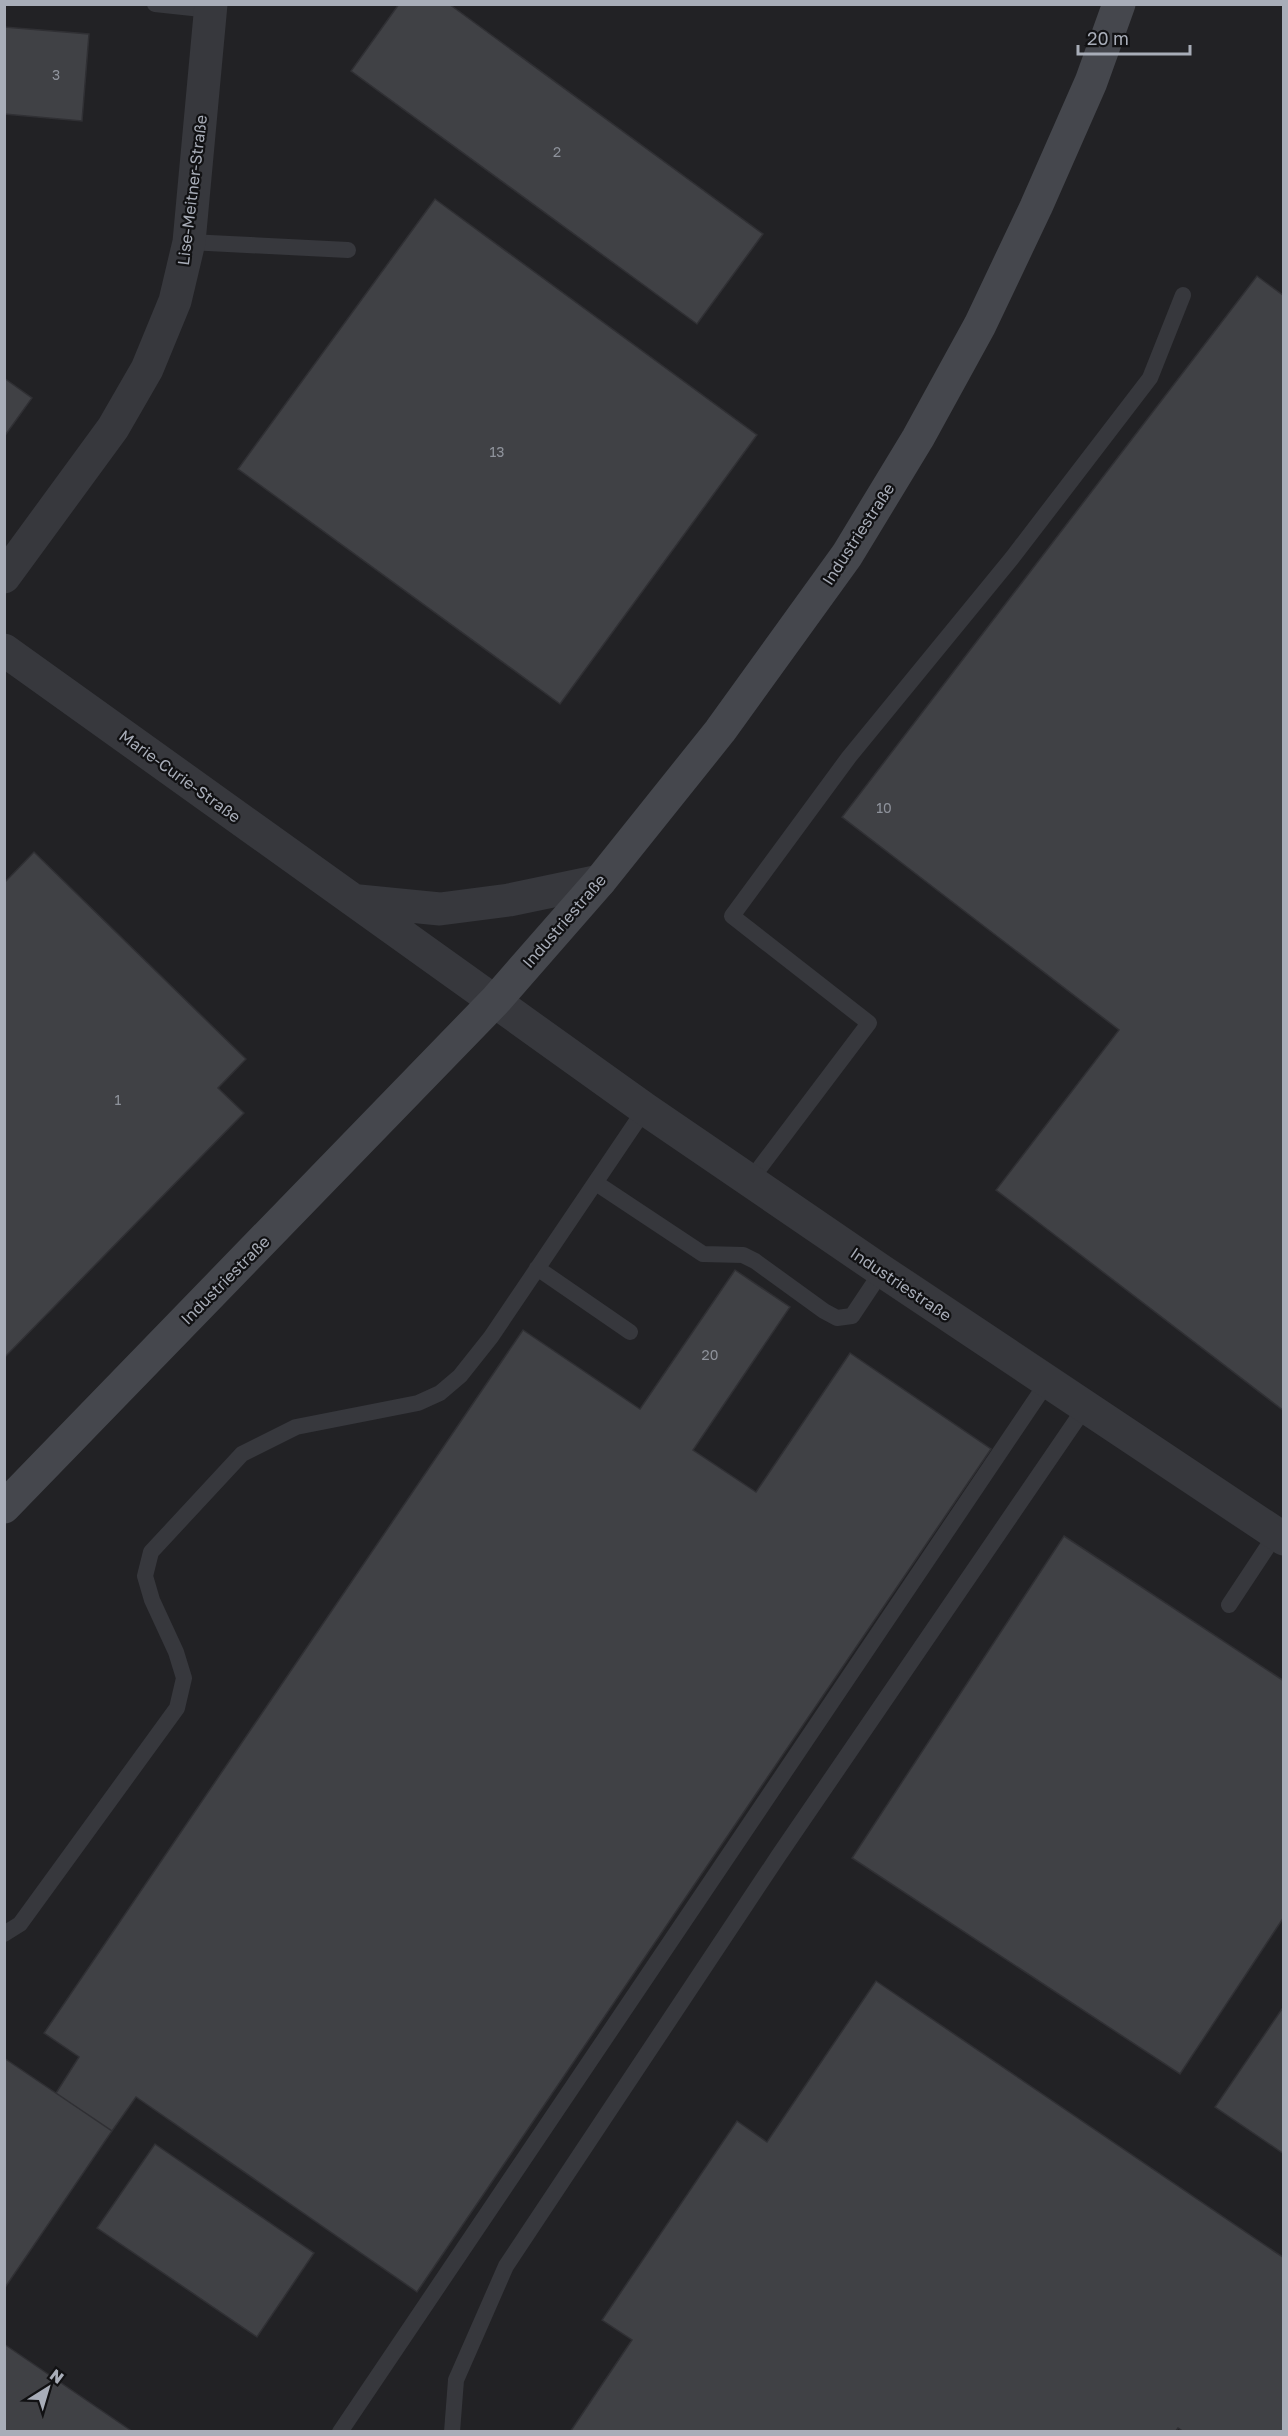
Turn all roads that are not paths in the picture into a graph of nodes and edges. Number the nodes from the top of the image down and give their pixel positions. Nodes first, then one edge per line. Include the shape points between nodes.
1 (154, 4) edge
2 (1119, 4) edge
3 (211, 7) edge
4 (189, 242) junction
5 (348, 250) dead end
6 (1183, 295) dead end
7 (4, 577) edge
8 (4, 650) edge
9 (600, 881) junction
10 (357, 901) junction
11 (495, 1001) junction
12 (645, 1109) junction
13 (749, 1182) junction
14 (596, 1183) junction
15 (537, 1268) junction
16 (882, 1271) junction
17 (630, 1332) dead end
18 (1048, 1381) junction
19 (1086, 1407) junction
20 (4, 1507) edge
21 (1280, 1536) edge
22 (1229, 1605) dead end
23 (4, 1934) edge
24 (340, 2432) edge
25 (452, 2432) edge

1 - 3 lane
2 - 9 street, Industriestraße via 1091,82 1031,217 980,325 918,438 847,555 785,643
3 - 4 street, Lise-Meitner-Straße
4 - 5 lane
4 - 7 street, Lise-Meitner-Straße via 175,302 147,369 113,428
6 - 13 lane via 1150,378 1012,558 849,757 732,916 869,1023
8 - 10 street, Marie-Curie-Straße
9 - 10 street, Marie-Curie-Straße via 509,900 440,909
9 - 11 street, Industriestraße
10 - 11 street, Marie-Curie-Straße
11 - 12 street, Industriestraße
11 - 20 street, Industriestraße
12 - 13 street, Industriestraße
12 - 14 lane
13 - 16 street, Industriestraße
14 - 15 lane
14 - 16 lane via 703,1254 734,1254 755,1261 837,1318 852,1316
15 - 17 lane
15 - 23 lane via 485,1345 440,1393 418,1403 296,1427 242,1454 151,1552 145,1576 184,1678 177,1708 20,1924
16 - 18 street, Industriestraße
18 - 19 street, Industriestraße
18 - 24 lane
19 - 21 street, Industriestraße
19 - 25 lane via 779,1855 506,2266 456,2380
21 - 22 lane

